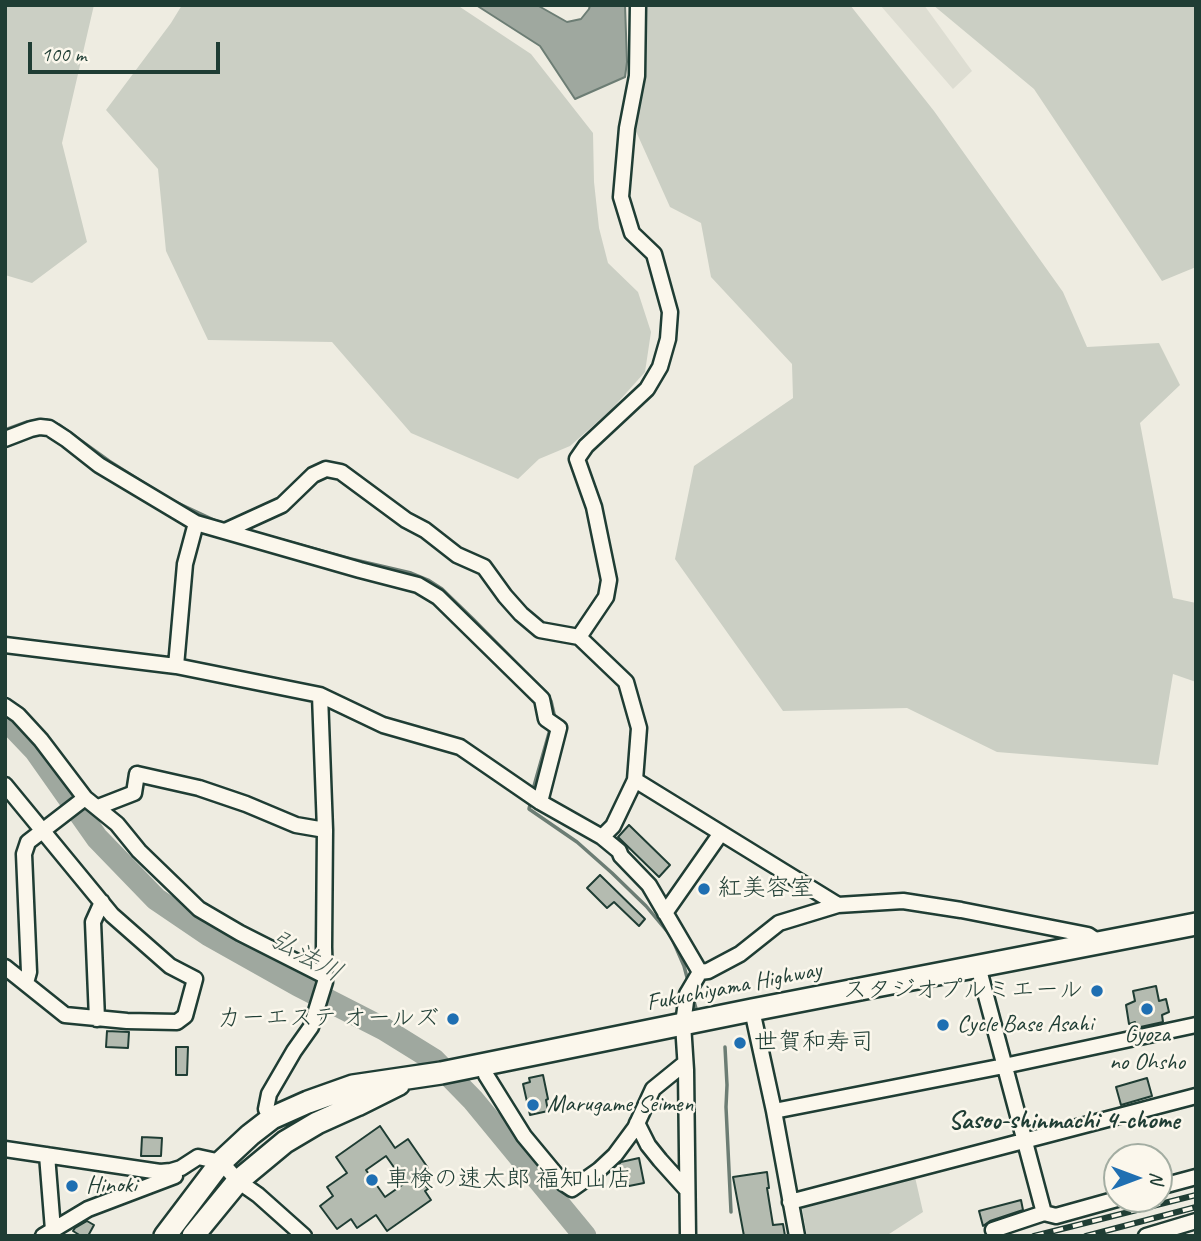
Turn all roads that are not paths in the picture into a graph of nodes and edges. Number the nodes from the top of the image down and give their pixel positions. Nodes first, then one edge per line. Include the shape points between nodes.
1 (638, 5) edge
2 (5, 439) edge
3 (196, 523) junction
4 (225, 531) junction
5 (579, 637) junction
6 (5, 645) edge
7 (176, 666) junction
8 (320, 695) junction
9 (5, 706) edge
10 (635, 780) junction
11 (5, 785) edge
12 (85, 798) junction
13 (540, 802) junction
14 (99, 807) junction
15 (325, 830) junction
16 (44, 831) junction
17 (721, 833) junction
18 (602, 836) junction
19 (102, 902) junction
20 (838, 905) junction
21 (665, 913) junction
22 (1196, 923) edge
23 (1100, 943) junction
24 (978, 966) junction
25 (5, 967) edge
26 (700, 972) junction
27 (325, 976) junction
28 (26, 983) junction
29 (752, 1010) junction
30 (97, 1019) junction
31 (683, 1024) junction
32 (1196, 1025) edge
33 (685, 1063) junction
34 (474, 1065) junction
35 (1004, 1066) junction
36 (407, 1079) junction
37 (1196, 1096) edge
38 (774, 1111) junction
39 (272, 1118) junction
40 (637, 1123) junction
41 (1025, 1142) junction
42 (5, 1149) edge
43 (47, 1155) junction
44 (221, 1162) junction
45 (1196, 1177) edge
46 (238, 1181) junction
47 (1173, 1183) edge
48 (687, 1190) junction
49 (790, 1202) junction
50 (1103, 1203) edge
51 (1044, 1213) junction
52 (1196, 1222) edge
53 (993, 1230) dead end
54 (48, 1233) edge
55 (165, 1236) edge
56 (193, 1236) edge
57 (304, 1236) edge
58 (688, 1236) edge
59 (797, 1236) edge
60 (1146, 1236) edge

1 - 5 street via 637,75 621,197 632,233 654,254 670,312 668,339 647,389 577,459 594,507 609,580 606,597
2 - 3 street via 49,428 99,465
3 - 4 street
3 - 7 street via 185,564
4 - 5 street via 282,505 313,475 326,469 341,472 457,555 484,567 521,614 540,630
4 - 13 street via 418,585 438,597 542,699 547,719 559,728
5 - 10 street via 626,682 639,728
6 - 7 street
7 - 8 street
8 - 13 street via 383,724 460,747
8 - 15 street
9 - 12 street via 41,740
10 - 17 street
10 - 18 street via 613,826
11 - 16 street
12 - 14 street
12 - 16 street
13 - 18 street
14 - 15 street via 134,793 137,775 198,788 296,825
14 - 27 street via 199,909
15 - 27 street
16 - 19 street
16 - 28 street via 28,842 24,854
17 - 20 street
17 - 21 street
18 - 21 street via 649,884
19 - 30 street via 93,922
19 - 30 street via 170,966 195,979 185,1016 177,1022
20 - 23 street via 903,901 1088,935
20 - 26 street via 779,923 740,954
21 - 26 street
22 - 23 highway, Fukuchiyama Highway
23 - 24 highway, Fukuchiyama Highway
24 - 29 highway, Fukuchiyama Highway
24 - 35 street
25 - 28 street
26 - 31 street via 687,993
27 - 39 street via 311,1027 270,1094 267,1109
28 - 30 street via 65,1015
29 - 31 highway, Fukuchiyama Highway
29 - 38 street
31 - 33 street
31 - 34 highway, Fukuchiyama Highway
32 - 35 street
33 - 40 street via 653,1089
33 - 48 street
34 - 36 highway, Fukuchiyama Highway
34 - 40 street via 486,1075 524,1136 572,1189 615,1155
35 - 38 street
35 - 41 street
36 - 39 highway, Fukuchiyama Highway via 353,1086
36 - 46 highway, Fukuchiyama Highway via 285,1142
37 - 41 street
38 - 49 street
39 - 44 highway, Fukuchiyama Highway
40 - 48 street via 648,1145
41 - 49 street
41 - 51 street
42 - 43 street
43 - 44 street via 160,1172 181,1168 198,1157
43 - 54 street
44 - 46 street
44 - 54 street via 198,1162 186,1172 88,1209
44 - 55 highway, Fukuchiyama Highway
45 - 47 street
46 - 56 highway, Fukuchiyama Highway
46 - 57 street
48 - 58 street
49 - 59 street
50 - 51 street via 1056,1216
51 - 53 street
52 - 60 street

